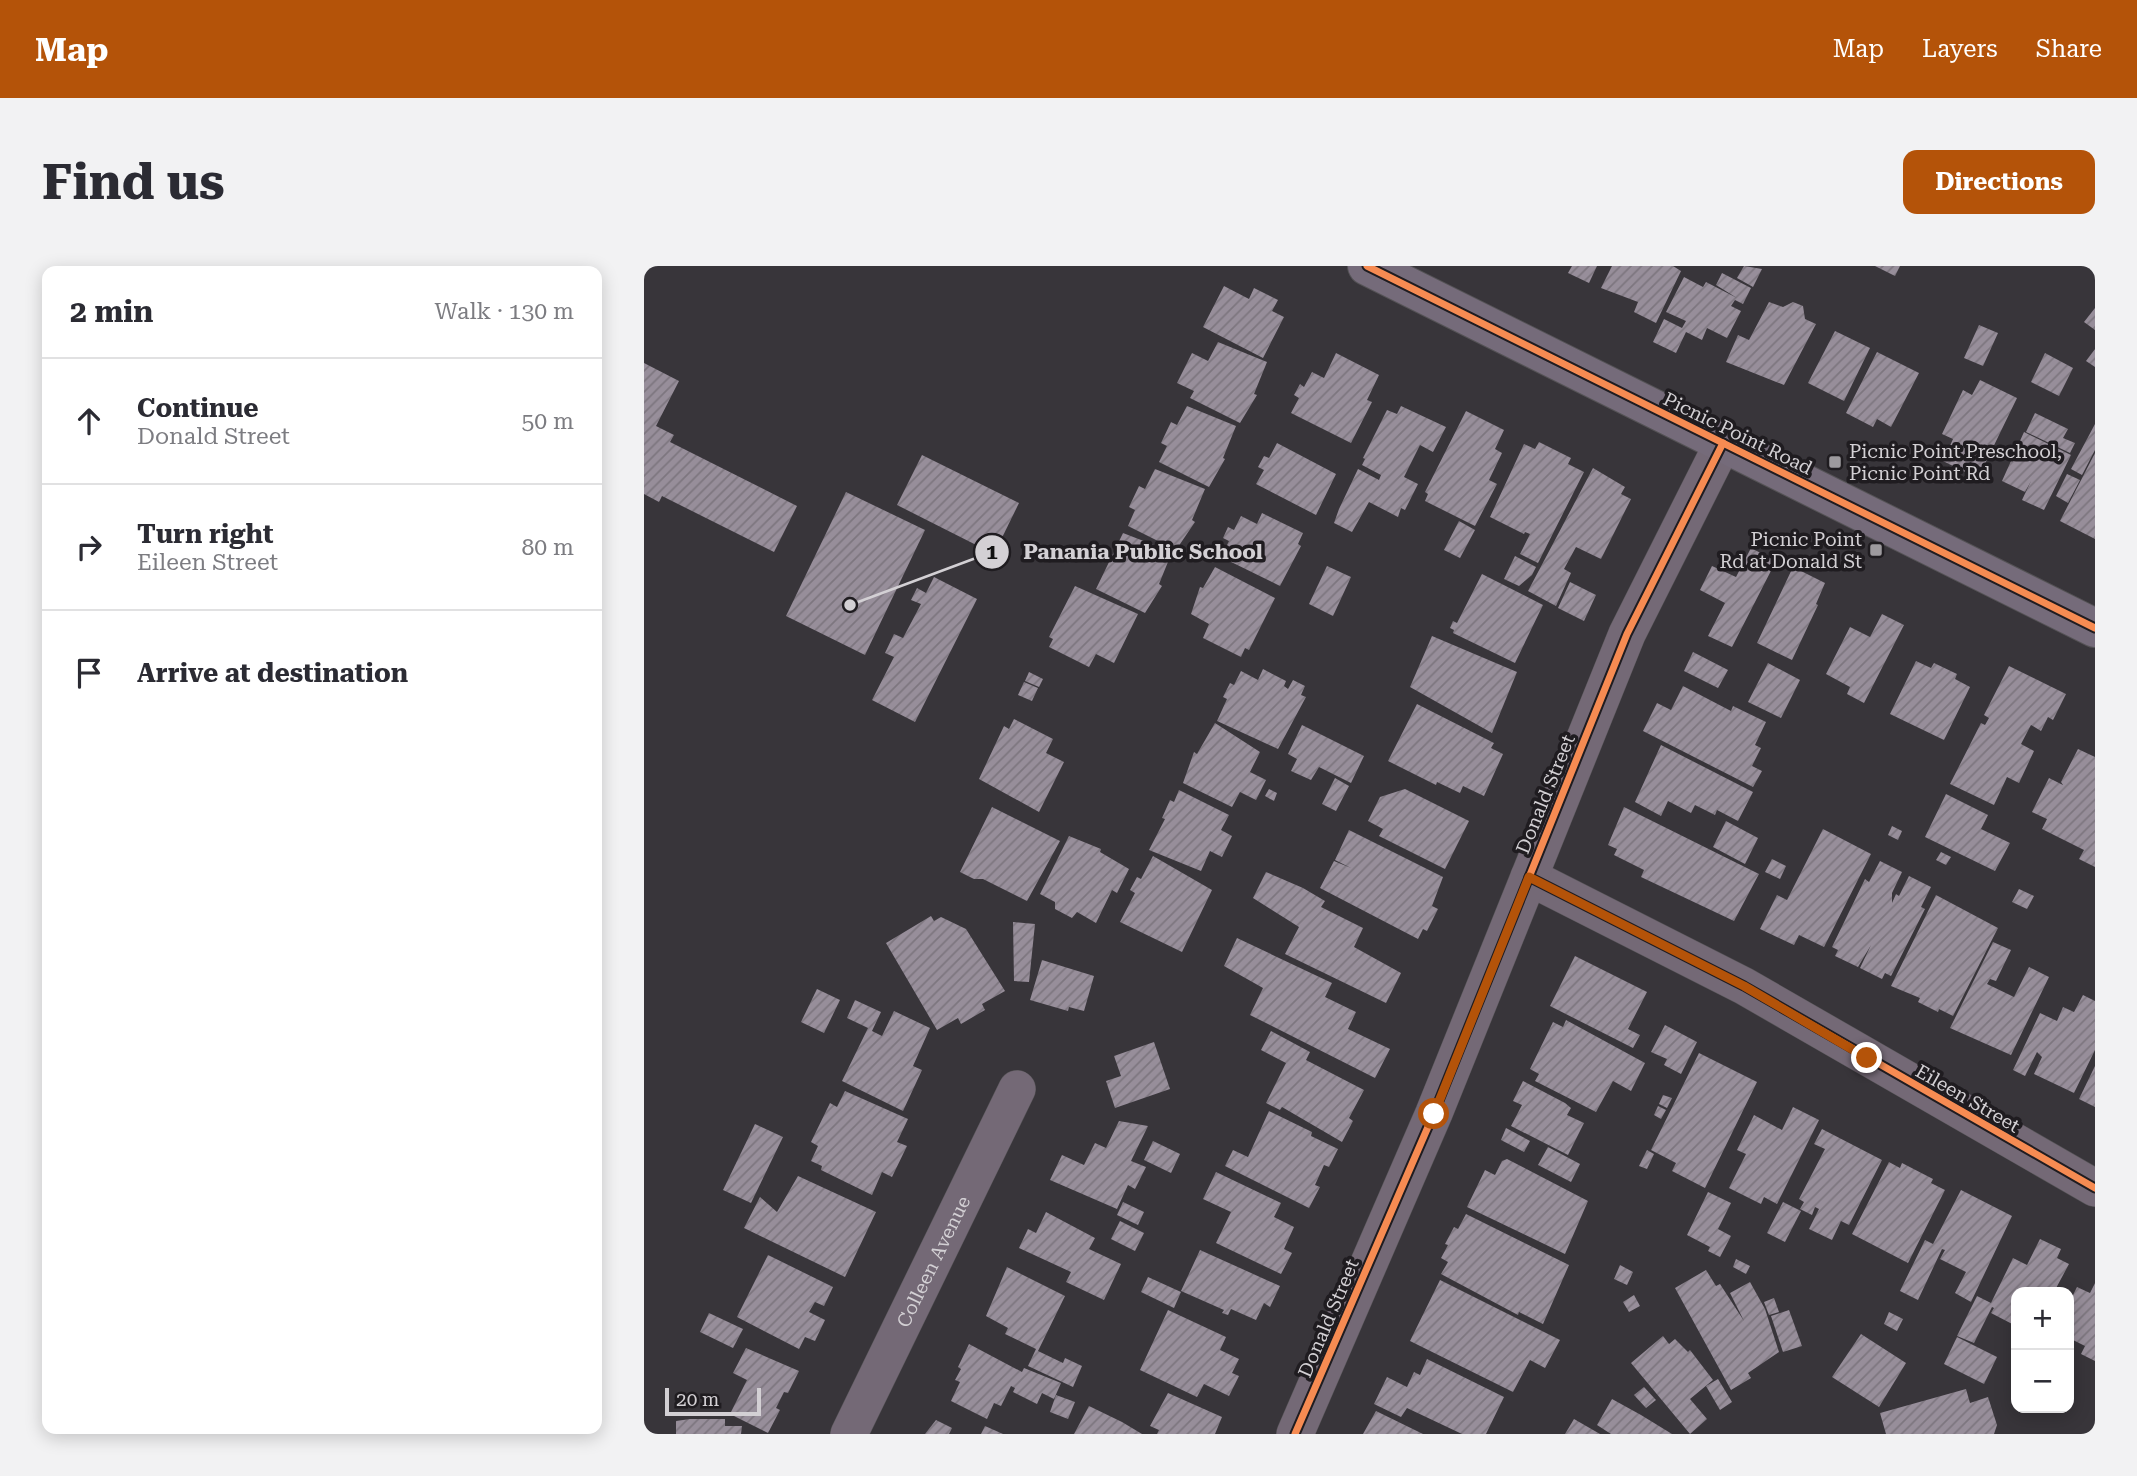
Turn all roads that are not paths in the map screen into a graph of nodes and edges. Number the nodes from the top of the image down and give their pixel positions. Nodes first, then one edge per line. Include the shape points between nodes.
1 (1367, 266) edge
2 (1723, 443) junction
3 (2095, 628) edge
4 (1529, 877) junction
5 (1017, 1089) dead end
6 (2095, 1188) edge
7 (849, 1434) edge
8 (1295, 1434) edge

1 - 2 street, Picnic Point Road
2 - 3 street, Picnic Point Road
2 - 4 street, Donald Street via 1627,634
4 - 6 street, Eileen Street via 1744,986
4 - 8 street, Donald Street via 1434,1114
5 - 7 street, Colleen Avenue

